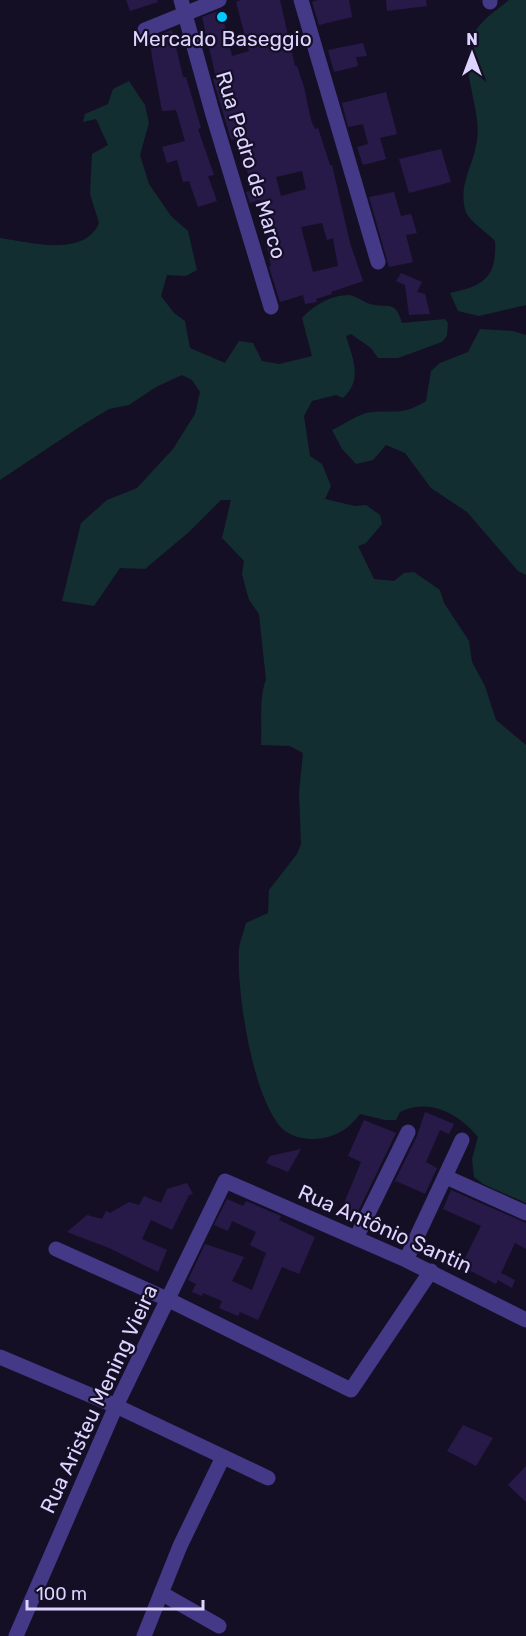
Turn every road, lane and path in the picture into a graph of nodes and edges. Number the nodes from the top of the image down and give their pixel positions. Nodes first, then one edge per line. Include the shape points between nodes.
1 (219, 0) edge
2 (301, 0) edge
3 (183, 6) edge
4 (145, 30) dead end
5 (378, 262) dead end
6 (271, 307) dead end
7 (408, 1132) dead end
8 (462, 1140) dead end
9 (446, 1177) junction
10 (225, 1181) joint
11 (526, 1214) edge
12 (356, 1238) junction
13 (56, 1249) dead end
14 (406, 1260) junction
15 (431, 1272) junction
16 (167, 1299) junction
17 (526, 1320) edge
18 (0, 1357) edge
19 (116, 1406) junction
20 (223, 1457) junction
21 (268, 1478) dead end
22 (161, 1593) junction
23 (219, 1626) dead end
24 (16, 1636) edge
25 (144, 1636) edge

1 - 3 street
2 - 5 street
3 - 4 street
3 - 6 street, Rua Pedro de Marco
7 - 12 street
8 - 9 street
9 - 11 street
9 - 14 street
10 - 12 street, Rua Antônio Santin
10 - 16 street, Rua Aristeu Mening Vieira
12 - 14 street, Rua Antônio Santin
13 - 16 street
14 - 15 street, Rua Antônio Santin
15 - 16 street via 351,1390
15 - 17 street, Rua Antônio Santin
16 - 19 street, Rua Aristeu Mening Vieira
18 - 19 street
19 - 20 street
19 - 24 street, Rua Aristeu Mening Vieira
20 - 21 street
20 - 22 street
22 - 23 street
22 - 25 street

